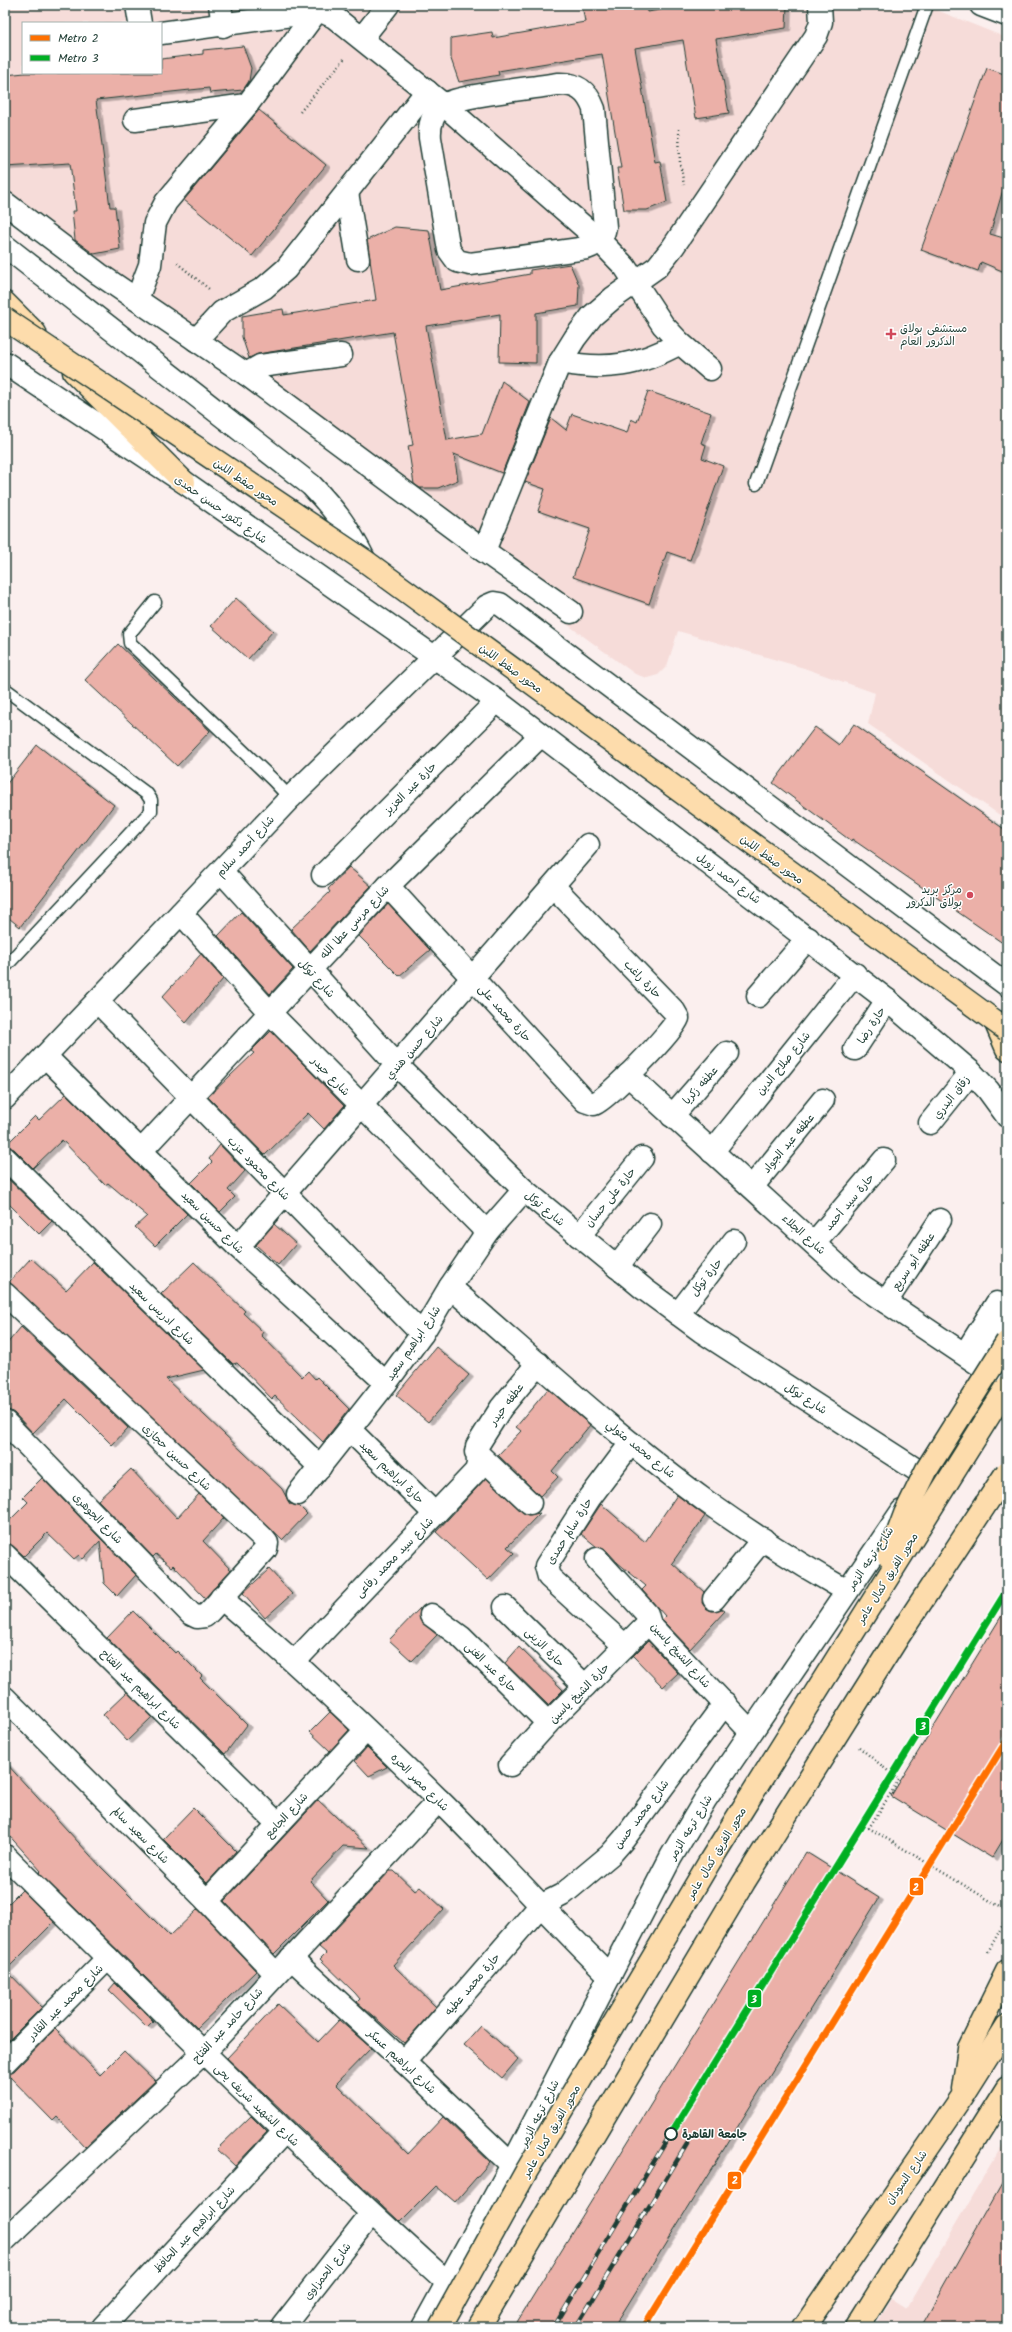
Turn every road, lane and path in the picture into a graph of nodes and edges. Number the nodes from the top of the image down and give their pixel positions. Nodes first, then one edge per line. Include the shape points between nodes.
1 (137, 5) edge
2 (388, 5) edge
3 (466, 5) edge
4 (494, 5) edge
5 (820, 5) edge
6 (927, 5) edge
7 (981, 5) edge
8 (331, 11) edge
9 (1007, 15) edge
10 (221, 16) edge
11 (140, 22) edge
12 (162, 33) edge
13 (362, 38) junction
14 (427, 91) junction
15 (247, 105) junction
16 (444, 105) junction
17 (300, 112) dead end
18 (135, 120) dead end
19 (679, 129) dead end
20 (347, 192) junction
21 (5, 203) edge
22 (700, 208) junction
23 (600, 241) junction
24 (153, 244) junction
25 (5, 246) edge
26 (358, 259) dead end
27 (637, 283) junction
28 (138, 299) junction
29 (5, 303) edge
30 (231, 306) junction
31 (5, 319) edge
32 (196, 340) junction
33 (680, 343) junction
34 (341, 355) dead end
35 (560, 362) junction
36 (5, 364) edge
37 (710, 369) dead end
38 (246, 374) junction
39 (184, 482) junction
40 (756, 484) dead end
41 (484, 551) junction
42 (365, 561) junction
43 (155, 602) dead end
44 (571, 612) dead end
45 (435, 656) junction
46 (5, 688) edge
47 (497, 701) junction
48 (541, 735) junction
49 (290, 798) junction
50 (588, 844) dead end
51 (222, 872) junction
52 (323, 875) dead end
53 (388, 886) junction
54 (553, 886) junction
55 (181, 913) junction
56 (808, 938) junction
57 (5, 967) edge
58 (309, 969) junction
59 (854, 974) junction
60 (473, 978) junction
61 (1007, 984) edge
62 (758, 996) dead end
63 (97, 1000) junction
64 (887, 1000) junction
65 (269, 1012) junction
66 (1001, 1026) edge
67 (855, 1049) dead end
68 (1007, 1049) edge
69 (727, 1054) dead end
70 (45, 1056) junction
71 (397, 1066) junction
72 (971, 1072) junction
73 (628, 1075) junction
74 (191, 1097) junction
75 (5, 1098) edge
76 (823, 1100) dead end
77 (361, 1107) junction
78 (672, 1116) junction
79 (1007, 1116) edge
80 (930, 1123) dead end
81 (141, 1151) junction
82 (712, 1152) junction
83 (5, 1158) edge
84 (642, 1158) dead end
85 (884, 1160) dead end
86 (752, 1187) junction
87 (524, 1190) junction
88 (285, 1194) junction
89 (940, 1220) dead end
90 (650, 1224) dead end
91 (487, 1232) junction
92 (579, 1236) junction
93 (734, 1241) dead end
94 (814, 1244) junction
95 (238, 1247) junction
96 (617, 1267) junction
97 (450, 1287) junction
98 (5, 1294) edge
99 (886, 1302) junction
100 (1002, 1309) edge
101 (678, 1314) junction
102 (422, 1334) junction
103 (1007, 1342) edge
104 (965, 1354) junction
105 (1007, 1356) edge
106 (538, 1363) junction
107 (995, 1376) edge
108 (386, 1384) junction
109 (5, 1422) edge
110 (350, 1430) junction
111 (631, 1443) junction
112 (476, 1449) junction
113 (320, 1467) junction
114 (1007, 1472) edge
115 (926, 1476) junction
116 (298, 1494) dead end
117 (530, 1503) dead end
118 (435, 1514) junction
119 (763, 1539) junction
120 (5, 1554) edge
121 (597, 1559) dead end
122 (847, 1591) junction
123 (875, 1597) junction
124 (221, 1598) junction
125 (714, 1600) dead end
126 (505, 1607) dead end
127 (191, 1614) joint
128 (431, 1615) dead end
129 (650, 1622) junction
130 (625, 1646) junction
131 (295, 1661) junction
132 (585, 1686) junction
133 (5, 1698) edge
134 (724, 1703) junction
135 (548, 1723) junction
136 (366, 1730) junction
137 (751, 1732) junction
138 (510, 1764) dead end
139 (899, 1780) dead end
140 (440, 1800) junction
141 (278, 1824) junction
142 (8, 1864) edge
143 (207, 1900) junction
144 (540, 1906) junction
145 (1007, 1911) edge
146 (1007, 1917) edge
147 (992, 1944) dead end
148 (108, 1958) junction
149 (291, 1958) junction
150 (1007, 1971) edge
151 (276, 1974) junction
152 (610, 1976) junction
153 (1007, 2026) edge
154 (203, 2053) junction
155 (5, 2062) edge
156 (404, 2062) junction
157 (1007, 2088) edge
158 (962, 2097) junction
159 (285, 2131) junction
160 (512, 2165) junction
161 (372, 2214) junction
162 (5, 2240) edge
163 (447, 2282) junction
164 (103, 2327) edge
165 (282, 2327) edge
166 (423, 2327) edge
167 (440, 2327) edge
168 (479, 2327) edge
169 (804, 2327) edge
170 (857, 2327) edge

1 - 11 street
2 - 13 street
3 - 4 path via 469,8
5 - 22 street via 821,22 816,36
6 - 40 lane
7 - 9 street
8 - 10 street
8 - 13 street
8 - 15 street
10 - 12 street
13 - 14 street
13 - 17 path
14 - 16 street
14 - 20 street
15 - 18 street
15 - 24 street via 166,202 155,223
16 - 23 street
16 - 23 street via 452,101 557,84 581,88 590,97 594,109 605,227
16 - 23 street via 432,119 430,138 449,250 457,261 470,264 587,248
19 - 22 path via 681,176 691,198
20 - 26 street
20 - 30 street via 286,269 264,288
21 - 28 street via 99,274
22 - 27 street via 661,262
23 - 27 street via 614,253
24 - 28 street via 150,265
24 - 30 path
25 - 42 street via 311,485 335,510
27 - 33 street via 663,325
27 - 35 street via 613,298 592,316
28 - 32 street
29 - 39 main road
30 - 32 street
31 - 42 main road, محور صفط اللبن, bridge
32 - 38 street
33 - 35 street via 658,355 635,363 610,367 585,367
33 - 37 street
34 - 38 street via 260,366
35 - 41 street
36 - 39 street, شارع دكتور حسن حمدى
38 - 41 street
39 - 45 street, شارع دكتور حسن حمدى
41 - 44 street
42 - 66 main road, محور صفط اللبن, bridge
43 - 49 lane via 129,634 130,643
45 - 47 street, شارع احمد زويل
45 - 49 street, شارع أحمد سلام
45 - 61 street, شارع أحمد سلام via 486,606 500,604
46 - 57 lane via 147,794 152,806 151,811
47 - 48 street, شارع احمد زويل
47 - 52 street, حارة عبد العزيز
48 - 53 street, شارع مرسى عطا الله
48 - 56 street, شارع احمد زويل
49 - 51 street, شارع أحمد سلام
50 - 54 street, شارع حسن هندي
51 - 55 street, شارع أحمد سلام
51 - 58 street, شارع توكل
53 - 58 street, شارع مرسى عطا الله
53 - 60 street, حارة محمد على
54 - 60 street, شارع حسن هندي
54 - 73 street, حارة راغب via 678,1018 670,1031
55 - 63 street, شارع أحمد سلام
55 - 65 street, شارع حيدر
56 - 59 street, شارع احمد زويل
56 - 62 street
58 - 65 street, شارع مرسى عطا الله
58 - 71 street, شارع توكل
59 - 64 street, شارع احمد زويل
59 - 82 street, شارع صلاح الدين
60 - 71 street, شارع حسن هندي
60 - 73 street, حارة محمد على via 589,1104 598,1102
63 - 70 street, شارع أحمد سلام
63 - 74 street, شارع محمود عزب
64 - 67 street, حارة رضا
64 - 72 street, شارع احمد زويل
65 - 74 street, شارع مرسى عطا الله
65 - 77 street, شارع حيدر
66 - 68 main road
69 - 78 street, عطفه زكريا
70 - 75 street, شارع أحمد سلام
70 - 81 street, شارع حسين سعيد
71 - 77 street, شارع حسن هندي
71 - 87 street, شارع توكل
72 - 79 street, شارع احمد زويل
72 - 80 street, زقاق البدري
73 - 78 street, شارع الجلاء
74 - 81 street, شارع مرسى عطا الله
74 - 88 street, شارع محمود عزب
76 - 86 street, عطفه عبد الجواد
77 - 88 street, شارع حسن هندي
77 - 91 street, شارع حيدر
78 - 82 street, شارع الجلاء
81 - 95 street, شارع حسين سعيد
82 - 86 street, شارع الجلاء
83 - 113 street, شارع ادريس سعيد
84 - 92 street, حارة على حسان
85 - 94 street, حارة سيد أحمد
86 - 94 street, شارع الجلاء
87 - 91 street, شارع ابراهيم سعيد
87 - 92 street, شارع توكل
88 - 95 street, شارع حسن هندي
88 - 102 street, شارع محمود عزب
89 - 99 street, عطفه أبو سريع
90 - 96 street
91 - 97 street, شارع ابراهيم سعيد
92 - 96 street, شارع توكل
93 - 101 street, حارة توكل
94 - 99 street, شارع الجلاء via 856,1282
95 - 108 street, شارع حسين سعيد
96 - 101 street, شارع توكل
97 - 102 street, شارع ابراهيم سعيد
97 - 106 street, شارع محمد متولي
98 - 124 street, شارع حسين حجازى via 267,1543 266,1549
99 - 104 street, شارع الجلاء
100 - 104 street
100 - 107 street
101 - 115 street, شارع توكل
102 - 108 street, شارع ابراهيم سعيد
103 - 123 main road, bridge via 927,1469 905,1514
104 - 107 street, شارع الجلاء
105 - 107 street, شارع ترعه الزمر
106 - 111 street, شارع محمد متولي
106 - 112 street, عطفه حيدر via 501,1408
107 - 115 street, شارع ترعه الزمر
107 - 123 main road, محور الفريق كمال عامر, bridge
108 - 110 street, شارع ابراهيم سعيد
109 - 127 street, شارع الجوهرى
110 - 113 street, شارع ابراهيم سعيد
110 - 118 street, حارة ابراهيم سعيد
111 - 119 street, شارع محمد متولي via 707,1502
111 - 130 street, حارة سالم حمدى via 589,1499 546,1566 549,1577
112 - 117 street
112 - 118 street, شارع سيد محمد رفاعى via 476,1471
113 - 116 street, شارع ابراهيم سعيد
114 - 168 main road, bridge via 898,1637 744,1882
115 - 122 street, شارع ترعه الزمر
118 - 131 street, شارع سيد محمد رفاعى
119 - 122 street, شارع محمد متولي
119 - 125 street
120 - 141 street, شارع ابراهيم عبد الفتاح
121 - 129 street, شارع الشيخ ياسين via 647,1614
122 - 137 street, شارع ترعه الزمر
123 - 167 main road, محور الفريق كمال عامر, bridge via 706,1868 526,2172
124 - 127 street, شارع حسين حجازى via 205,1616 197,1617
124 - 131 street, شارع مصر الحره
126 - 132 street, حارة الزينى
128 - 135 street, حارة عبد الغنى via 461,1638
129 - 130 street, حارة الشيخ ياسين
129 - 134 street, شارع الشيخ ياسين
130 - 132 street, حارة الشيخ ياسين
131 - 136 street, شارع مصر الحره
132 - 135 street, حارة الشيخ ياسين
133 - 143 street, شارع سعيد سالم
134 - 137 street, شارع الشيخ ياسين
134 - 144 street, شارع محمد حسن via 610,1855 562,1895
135 - 138 street, حارة الشيخ ياسين
136 - 140 street, شارع مصر الحره
136 - 141 street, شارع الجامع
137 - 152 street, شارع ترعه الزمر via 671,1856
139 - 145 path via 869,1828
140 - 144 street, شارع مصر الحره
140 - 149 street, شارع حامد عبد الفتاح
141 - 143 street, شارع الجامع
142 - 148 street, شارع الشهيد شريف يحى
143 - 151 street, شارع سعيد سالم
144 - 152 street, شارع مصر الحره
144 - 156 street, حارة محمد عطيه
146 - 147 path
148 - 154 street, شارع الشهيد شريف يحى
148 - 155 street, شارع محمد عبد القادر
149 - 151 street, شارع حامد عبد الفتاح
149 - 156 street, شارع ابراهيم عسكر
150 - 158 main road via 969,2048
151 - 154 street, شارع حامد عبد الفتاح
152 - 160 street, شارع ترعه الزمر
153 - 158 main road, شارع السودان
154 - 159 street, شارع الشهيد شريف يحى
154 - 162 street, شارع حامد عبد الفتاح
156 - 160 street, شارع ابراهيم عسكر
157 - 170 main road
158 - 169 main road, شارع السودان
159 - 161 street, شارع الشهيد شريف يحى
159 - 164 street, شارع ابراهيم عبد الحافظ
160 - 163 street, شارع ترعه الزمر
161 - 163 street, شارع الشهيد شريف يحى
161 - 165 street, شارع الحمزاوى
163 - 166 street, شارع ترعه الزمر

